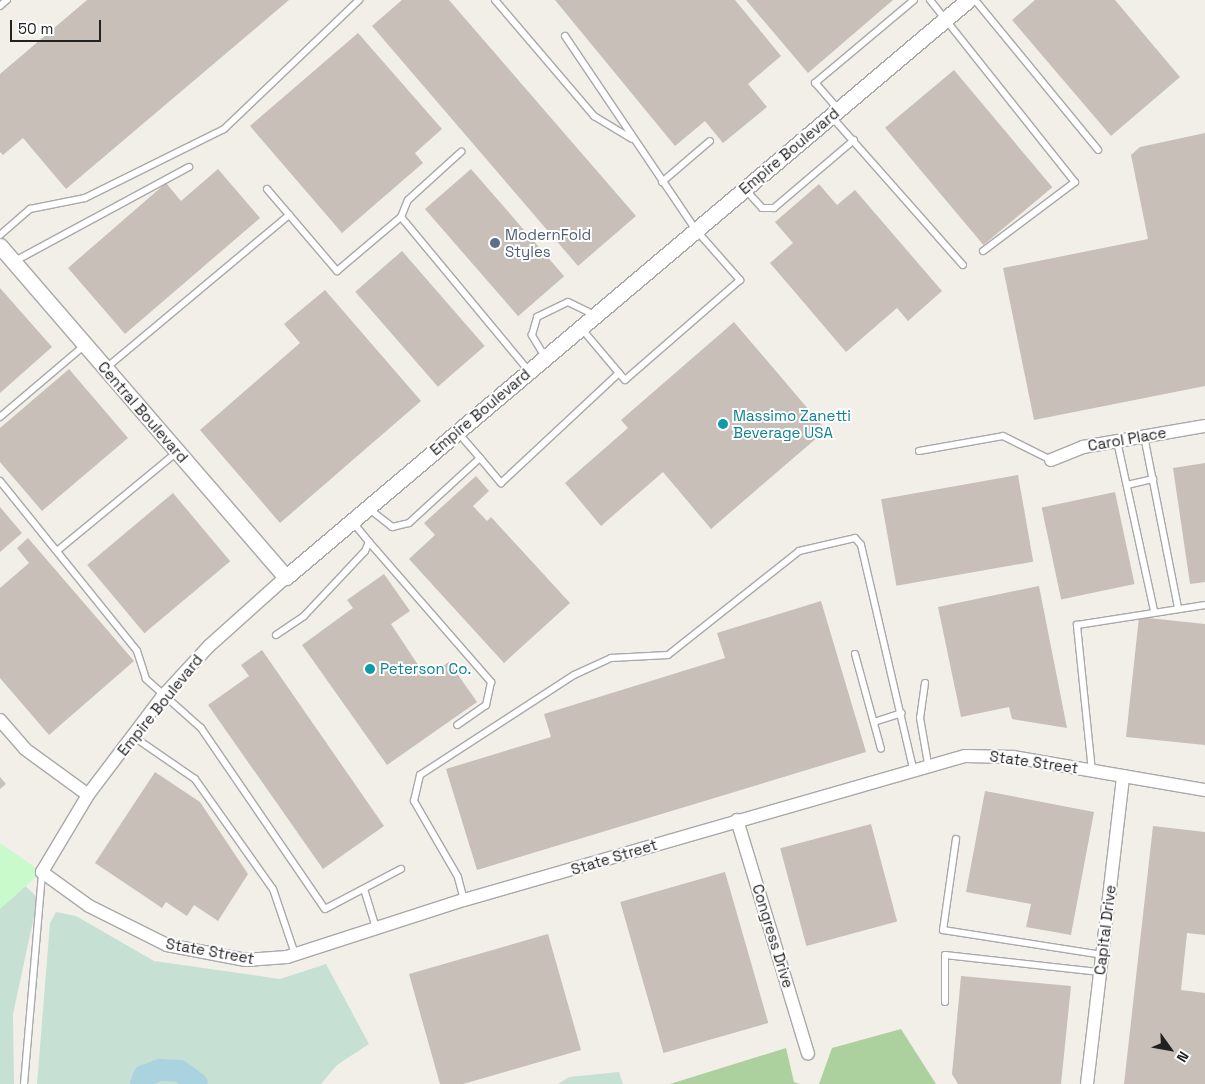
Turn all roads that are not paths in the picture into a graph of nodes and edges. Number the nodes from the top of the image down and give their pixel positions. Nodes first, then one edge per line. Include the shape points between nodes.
1 (7, 0) edge
2 (359, 0) edge
3 (495, 0) edge
4 (914, 0) edge
5 (930, 0) edge
6 (968, 0) edge
7 (975, 0) edge
8 (0, 6) edge
9 (946, 21) junction
10 (565, 36) dead end
11 (835, 113) junction
12 (633, 140) junction
13 (854, 140) junction
14 (710, 141) dead end
15 (1098, 150) dead end
16 (461, 152) dead end
17 (189, 167) dead end
18 (662, 182) junction
19 (745, 189) junction
20 (267, 190) dead end
21 (288, 215) junction
22 (401, 217) junction
23 (696, 230) junction
24 (0, 235) edge
25 (0, 246) edge
26 (983, 251) dead end
27 (14, 262) junction
28 (963, 265) dead end
29 (596, 315) junction
30 (580, 328) junction
31 (85, 345) junction
32 (545, 357) junction
33 (105, 368) junction
34 (529, 371) junction
35 (619, 373) junction
36 (0, 417) edge
37 (1205, 426) edge
38 (456, 432) junction
39 (1144, 436) junction
40 (1118, 441) junction
41 (919, 451) dead end
42 (177, 452) junction
43 (480, 458) junction
44 (1051, 460) joint
45 (1153, 479) junction
46 (0, 481) edge
47 (1127, 485) junction
48 (368, 508) junction
49 (353, 522) junction
50 (369, 542) junction
51 (57, 551) junction
52 (286, 577) junction
53 (1205, 605) edge
54 (1178, 607) junction
55 (1154, 610) junction
56 (276, 635) dead end
57 (855, 654) dead end
58 (925, 683) dead end
59 (162, 697) junction
60 (902, 713) junction
61 (0, 720) edge
62 (874, 722) junction
63 (457, 725) dead end
64 (134, 737) junction
65 (881, 749) dead end
66 (928, 764) junction
67 (913, 768) junction
68 (1092, 771) junction
69 (1123, 776) junction
70 (1205, 790) edge
71 (88, 795) junction
72 (737, 820) junction
73 (956, 838) dead end
74 (401, 869) dead end
75 (42, 872) junction
76 (364, 889) junction
77 (464, 900) junction
78 (376, 928) junction
79 (295, 954) junction
80 (1102, 955) junction
81 (1100, 972) junction
82 (945, 1002) dead end
83 (808, 1053) dead end
84 (24, 1084) edge
85 (1086, 1084) edge

1 - 8 lane
2 - 24 lane via 224,129 85,198 30,209
3 - 12 lane via 594,116
4 - 11 lane via 815,83
5 - 9 lane
6 - 9 street, Empire Boulevard
7 - 15 lane
9 - 11 street, Empire Boulevard
9 - 26 lane via 1076,182
10 - 12 lane via 590,67
11 - 13 lane
11 - 19 street, Empire Boulevard
12 - 18 lane
13 - 19 lane via 774,208 762,208
13 - 28 lane
14 - 18 lane
16 - 22 lane via 408,200
17 - 27 lane
18 - 23 lane
19 - 23 street, Empire Boulevard
20 - 21 lane
21 - 22 lane via 336,271
21 - 33 lane
22 - 34 lane
23 - 29 street, Empire Boulevard
23 - 35 lane via 740,280 625,380
25 - 27 street, Central Boulevard
27 - 31 street, Central Boulevard
29 - 30 street, Empire Boulevard
29 - 32 lane via 568,302 537,317 532,335
30 - 32 street, Empire Boulevard
30 - 35 lane
31 - 33 street, Central Boulevard
31 - 36 lane
32 - 34 street, Empire Boulevard
33 - 42 street, Central Boulevard
34 - 38 street, Empire Boulevard
35 - 43 lane via 501,482
37 - 39 street, Carol Place
38 - 43 lane
38 - 48 street, Empire Boulevard
39 - 40 street, Carol Place
39 - 45 lane
40 - 44 street, Carol Place via 1083,447
40 - 47 lane
41 - 44 lane via 1003,436
42 - 51 lane
42 - 52 street, Central Boulevard
43 - 48 lane via 409,523 392,527
45 - 47 lane
45 - 54 lane
46 - 51 lane
47 - 55 lane
48 - 49 street, Empire Boulevard
49 - 50 lane
49 - 52 street, Empire Boulevard
50 - 56 lane via 356,563 304,616
50 - 63 lane via 491,682 486,704
51 - 59 lane via 137,651 146,679
52 - 59 street, Empire Boulevard via 209,646
53 - 54 lane
54 - 55 lane
55 - 68 lane via 1077,625
57 - 62 lane
58 - 66 lane via 920,718
59 - 64 street, Empire Boulevard
59 - 76 lane via 201,728 325,909
60 - 62 lane
60 - 67 lane
60 - 77 lane via 861,545 856,538 799,551 668,655 611,658 574,674 420,775 414,801 458,877
61 - 71 street via 25,749
62 - 65 lane
64 - 71 street, Empire Boulevard
64 - 79 lane via 195,779 273,889
66 - 67 street, State Street
66 - 68 street, State Street via 990,755
67 - 72 street, State Street
68 - 69 street, State Street
69 - 70 street, State Street
69 - 80 street, Capital Drive
71 - 75 street, Empire Boulevard
72 - 77 street, State Street
72 - 83 street, Congress Drive
73 - 80 lane via 943,930
74 - 76 lane
75 - 79 street, State Street via 88,906 167,945 246,960
75 - 84 lane
76 - 78 lane
77 - 78 street, State Street
78 - 79 street, State Street
80 - 81 street, Capital Drive
81 - 82 lane via 944,956
81 - 85 street, Capital Drive

